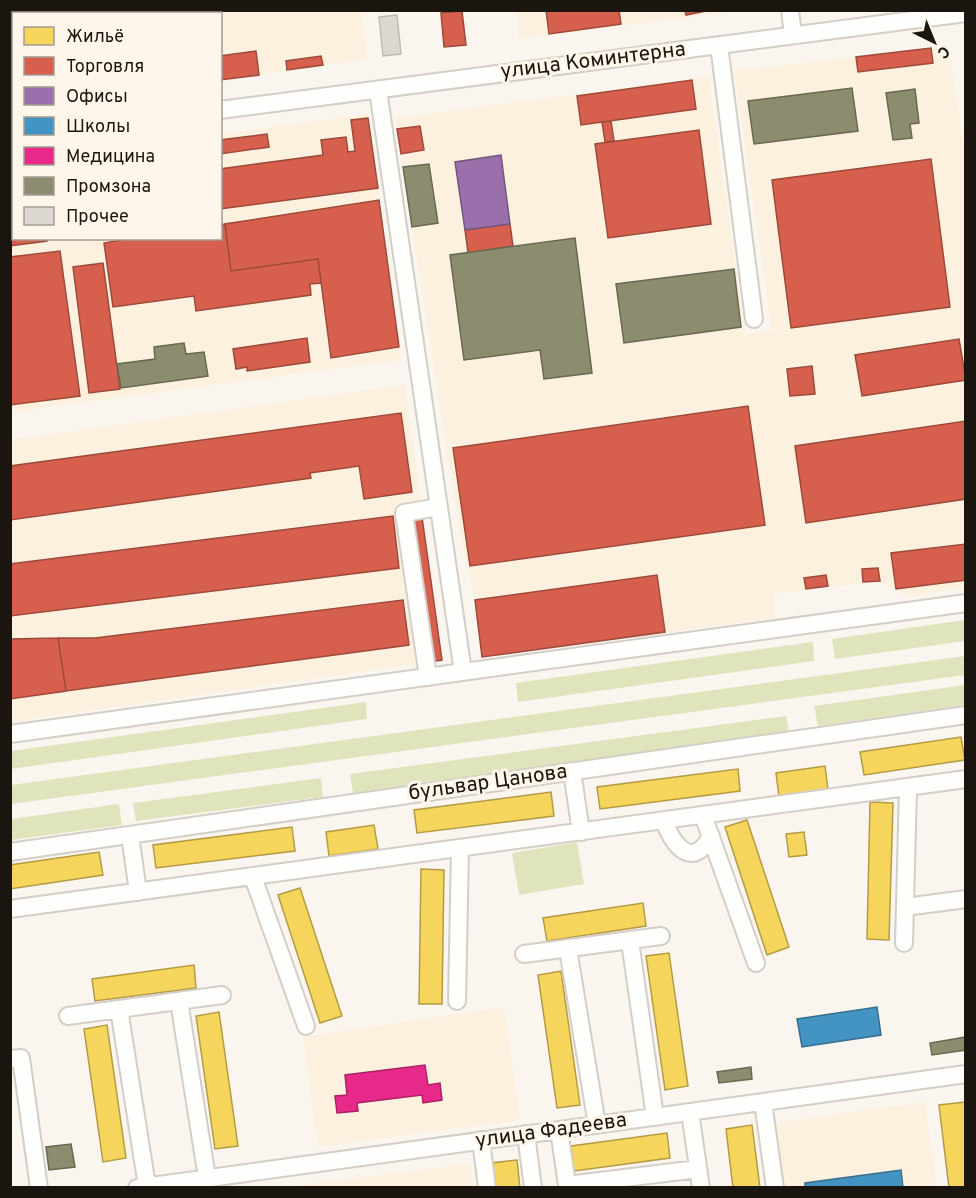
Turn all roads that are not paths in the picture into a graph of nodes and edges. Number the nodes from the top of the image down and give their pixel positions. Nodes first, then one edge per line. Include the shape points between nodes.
1 (790, 10) edge
2 (966, 14) edge
3 (907, 16) edge
4 (793, 35) junction
5 (719, 45) junction
6 (378, 90) junction
7 (222, 110) edge
8 (754, 319) dead end
9 (439, 507) junction
10 (966, 603) edge
11 (463, 672) junction
12 (428, 677) junction
13 (966, 715) edge
14 (10, 734) edge
15 (572, 771) junction
16 (966, 779) edge
17 (908, 787) junction
18 (703, 815) junction
19 (664, 821) junction
20 (581, 832) junction
21 (130, 835) dead end
22 (711, 836) junction
23 (460, 849) junction
24 (10, 852) edge
25 (253, 877) junction
26 (138, 892) junction
27 (966, 898) edge
28 (905, 907) junction
29 (10, 909) edge
30 (661, 936) dead end
31 (630, 940) junction
32 (904, 943) dead end
33 (568, 949) junction
34 (524, 954) dead end
35 (756, 963) dead end
36 (222, 995) dead end
37 (179, 1001) junction
38 (457, 1001) dead end
39 (119, 1009) junction
40 (68, 1016) dead end
41 (306, 1026) dead end
42 (10, 1059) edge
43 (966, 1074) edge
44 (763, 1102) junction
45 (690, 1112) junction
46 (655, 1117) junction
47 (597, 1125) junction
48 (559, 1130) junction
49 (526, 1134) junction
50 (481, 1140) junction
51 (698, 1169) junction
52 (207, 1178) junction
53 (610, 1184) edge
54 (567, 1186) edge
55 (142, 1187) edge
56 (39, 1188) edge
57 (487, 1188) edge
58 (533, 1188) edge
59 (701, 1188) edge
60 (775, 1188) edge

1 - 4 street
2 - 3 street, улица Коминтерна
3 - 4 street, улица Коминтерна
4 - 5 street, улица Коминтерна
5 - 6 street, улица Коминтерна
5 - 8 street
6 - 7 street, улица Коминтерна
6 - 9 street
9 - 11 street
9 - 12 street via 404,513
10 - 11 street
11 - 12 street
12 - 14 street
13 - 15 street, бульвар Цанова
15 - 20 street
15 - 24 street, бульвар Цанова
16 - 17 street
17 - 18 street
17 - 28 street
18 - 19 street
18 - 22 street
19 - 20 street
19 - 22 street via 676,847 686,852 696,853
20 - 23 street
21 - 26 street
22 - 35 street
23 - 25 street
23 - 38 street
25 - 26 street
25 - 41 street
26 - 29 street
27 - 28 street
28 - 32 street
30 - 31 street
31 - 33 street
31 - 46 street
33 - 34 street
33 - 47 street
36 - 37 street
37 - 39 street
37 - 52 street
39 - 40 street
39 - 55 street
42 - 56 street via 21,1058
43 - 44 street, улица Фадеева
44 - 45 street, улица Фадеева
44 - 60 street
45 - 46 street, улица Фадеева
45 - 51 street
46 - 47 street, улица Фадеева
47 - 48 street, улица Фадеева
48 - 49 street, улица Фадеева
48 - 54 street
49 - 50 street, улица Фадеева
49 - 58 street
50 - 52 street, улица Фадеева
50 - 57 street
51 - 53 street
51 - 59 street
52 - 55 street, улица Фадеева
53 - 54 street

